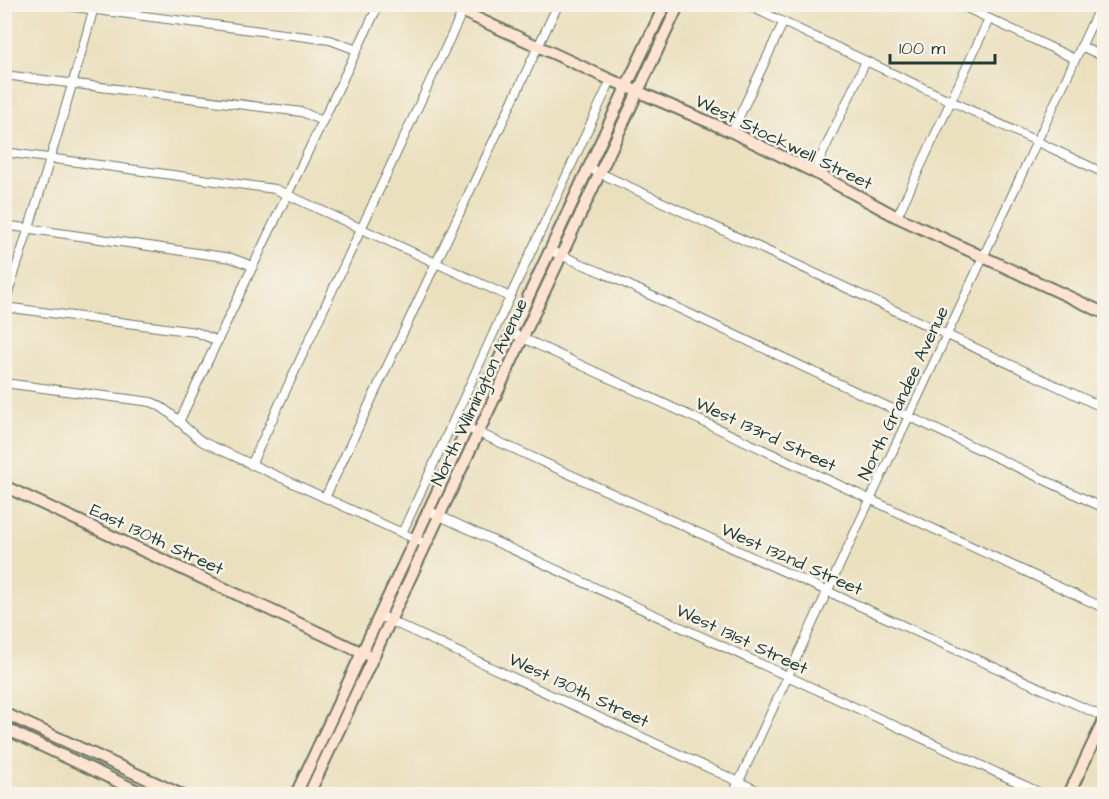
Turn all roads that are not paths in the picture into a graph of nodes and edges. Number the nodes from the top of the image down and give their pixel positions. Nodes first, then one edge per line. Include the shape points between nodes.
1 (51, 4) edge
2 (379, 4) edge
3 (446, 4) edge
4 (559, 4) edge
5 (665, 4) edge
6 (679, 4) edge
7 (745, 4) edge
8 (958, 4) edge
9 (1101, 4) edge
10 (95, 8) edge
11 (464, 8) edge
12 (989, 19) junction
13 (783, 23) junction
14 (538, 46) junction
15 (1081, 46) junction
16 (357, 50) junction
17 (1104, 57) edge
18 (1075, 59) junction
19 (866, 61) junction
20 (4, 75) edge
21 (611, 80) junction
22 (73, 84) junction
23 (627, 86) junction
24 (638, 91) junction
25 (951, 102) junction
26 (322, 121) junction
27 (732, 132) junction
28 (1037, 141) junction
29 (4, 152) edge
30 (50, 158) junction
31 (589, 168) junction
32 (814, 172) junction
33 (1104, 172) edge
34 (600, 173) junction
35 (287, 195) junction
36 (897, 217) junction
37 (4, 225) edge
38 (30, 228) junction
39 (361, 228) junction
40 (556, 254) junction
41 (983, 257) junction
42 (436, 263) junction
43 (253, 266) junction
44 (510, 297) junction
45 (4, 306) edge
46 (1104, 313) edge
47 (512, 333) junction
48 (947, 334) junction
49 (523, 338) junction
50 (218, 341) junction
51 (4, 383) edge
52 (1104, 408) edge
53 (908, 417) junction
54 (179, 422) junction
55 (473, 430) junction
56 (251, 465) junction
57 (4, 486) edge
58 (325, 498) junction
59 (871, 499) junction
60 (1104, 508) edge
61 (429, 511) junction
62 (439, 516) junction
63 (402, 533) junction
64 (416, 539) junction
65 (426, 544) junction
66 (827, 591) junction
67 (1104, 608) edge
68 (385, 619) junction
69 (362, 653) junction
70 (373, 658) junction
71 (788, 677) junction
72 (4, 713) edge
73 (1104, 718) edge
74 (4, 728) edge
75 (739, 782) junction
76 (144, 795) edge
77 (180, 795) edge
78 (296, 795) edge
79 (309, 795) edge
80 (733, 795) edge
81 (765, 795) edge
82 (1042, 795) edge
83 (1069, 795) edge

1 - 10 street
2 - 16 street
3 - 11 main road, West Stockwell Street
4 - 14 street
5 - 23 main road, North Wilmington Avenue
6 - 24 main road, North Wilmington Avenue
7 - 13 street
8 - 12 street
9 - 15 street, North Grandee Avenue
10 - 16 street via 330,40
10 - 22 street
11 - 14 main road, West Stockwell Street
11 - 39 street
12 - 18 street
12 - 25 street
13 - 19 street
13 - 27 street
14 - 21 main road, West Stockwell Street
14 - 42 street
15 - 17 street
15 - 18 street, North Grandee Avenue
16 - 26 street
18 - 28 street, North Grandee Avenue
19 - 25 street
19 - 32 street
20 - 22 street
21 - 23 main road, West Stockwell Street
21 - 44 street
22 - 26 street via 302,112
22 - 30 street
23 - 24 main road, West Stockwell Street
23 - 31 main road, North Wilmington Avenue
24 - 27 main road, West Stockwell Street
24 - 34 main road, North Wilmington Avenue
25 - 28 street
25 - 36 street
26 - 35 street
27 - 32 main road, West Stockwell Street
28 - 33 street
28 - 41 street, North Grandee Avenue
29 - 30 street
30 - 35 street via 264,187
30 - 38 street
31 - 34 street
31 - 40 main road, North Wilmington Avenue
32 - 36 main road, West Stockwell Street
34 - 40 main road, North Wilmington Avenue
34 - 48 street
35 - 39 street
35 - 43 street
36 - 41 main road, West Stockwell Street
37 - 38 street
38 - 43 street via 231,258
38 - 45 street
39 - 42 street
39 - 56 street
40 - 47 main road, North Wilmington Avenue
40 - 49 main road, North Wilmington Avenue
40 - 53 street
41 - 46 main road, West Stockwell Street
41 - 48 street, North Grandee Avenue
42 - 44 street
42 - 58 street
43 - 50 street
44 - 63 street
45 - 50 street via 196,332
47 - 49 street, West 133rd Street
47 - 55 main road, North Wilmington Avenue
48 - 52 street
48 - 53 street, North Grandee Avenue
49 - 55 main road, North Wilmington Avenue
49 - 59 street, West 133rd Street
50 - 54 street
51 - 54 street via 150,402
53 - 59 street, North Grandee Avenue
53 - 60 street
54 - 56 street via 203,442
55 - 61 main road, North Wilmington Avenue
55 - 62 main road, North Wilmington Avenue
55 - 66 street, West 132nd Street
56 - 58 street
57 - 69 main road, East 130th Street
58 - 63 street
59 - 66 street, North Grandee Avenue
59 - 67 street, West 133rd Street
61 - 62 street, West 131st Street
61 - 64 main road, North Wilmington Avenue
62 - 65 main road, North Wilmington Avenue
62 - 71 street, West 131st Street
63 - 64 street
64 - 65 street
64 - 68 main road, North Wilmington Avenue
65 - 68 main road, North Wilmington Avenue
66 - 71 street, North Grandee Avenue
66 - 73 street, West 132nd Street
68 - 69 main road, North Wilmington Avenue
68 - 70 main road, North Wilmington Avenue
68 - 75 street, West 130th Street
69 - 70 main road
69 - 78 main road, North Wilmington Avenue
70 - 79 main road, North Wilmington Avenue
71 - 75 street, North Grandee Avenue
71 - 82 street, West 131st Street
72 - 77 main road
73 - 83 main road
74 - 76 main road
75 - 80 street, North Grandee Avenue
75 - 81 street, West 130th Street

